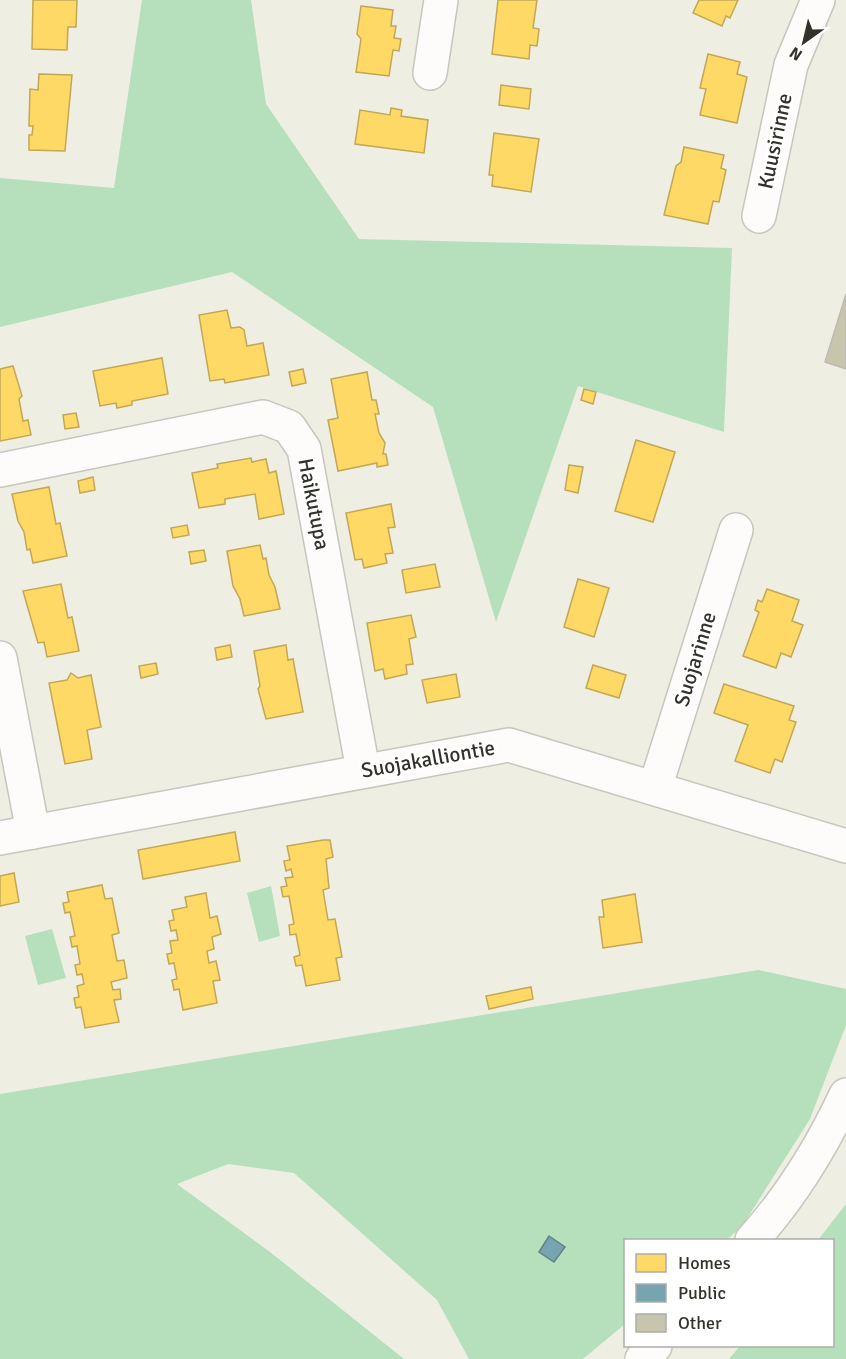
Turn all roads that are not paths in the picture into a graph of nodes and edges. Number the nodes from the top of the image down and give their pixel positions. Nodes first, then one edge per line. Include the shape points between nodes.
1 (441, 0) edge
2 (818, 0) edge
3 (430, 73) dead end
4 (759, 216) dead end
5 (0, 470) edge
6 (736, 530) dead end
7 (0, 658) edge
8 (363, 770) junction
9 (655, 788) junction
10 (33, 832) junction
11 (0, 838) edge
12 (846, 846) edge
13 (846, 1095) edge
14 (753, 1239) edge
15 (654, 1347) edge
16 (642, 1359) edge

1 - 3 street
2 - 4 street, Kuusirinne via 791,65
5 - 8 street, Haikutupa via 263,417 289,427 304,449
6 - 9 street, Suojarinne
7 - 10 street
8 - 9 street, Suojakalliontie via 509,745
8 - 10 street, Suojakalliontie
9 - 12 street, Suojakalliontie
10 - 11 street, Suojakalliontie
13 - 14 street via 826,1138 776,1214
15 - 16 street

